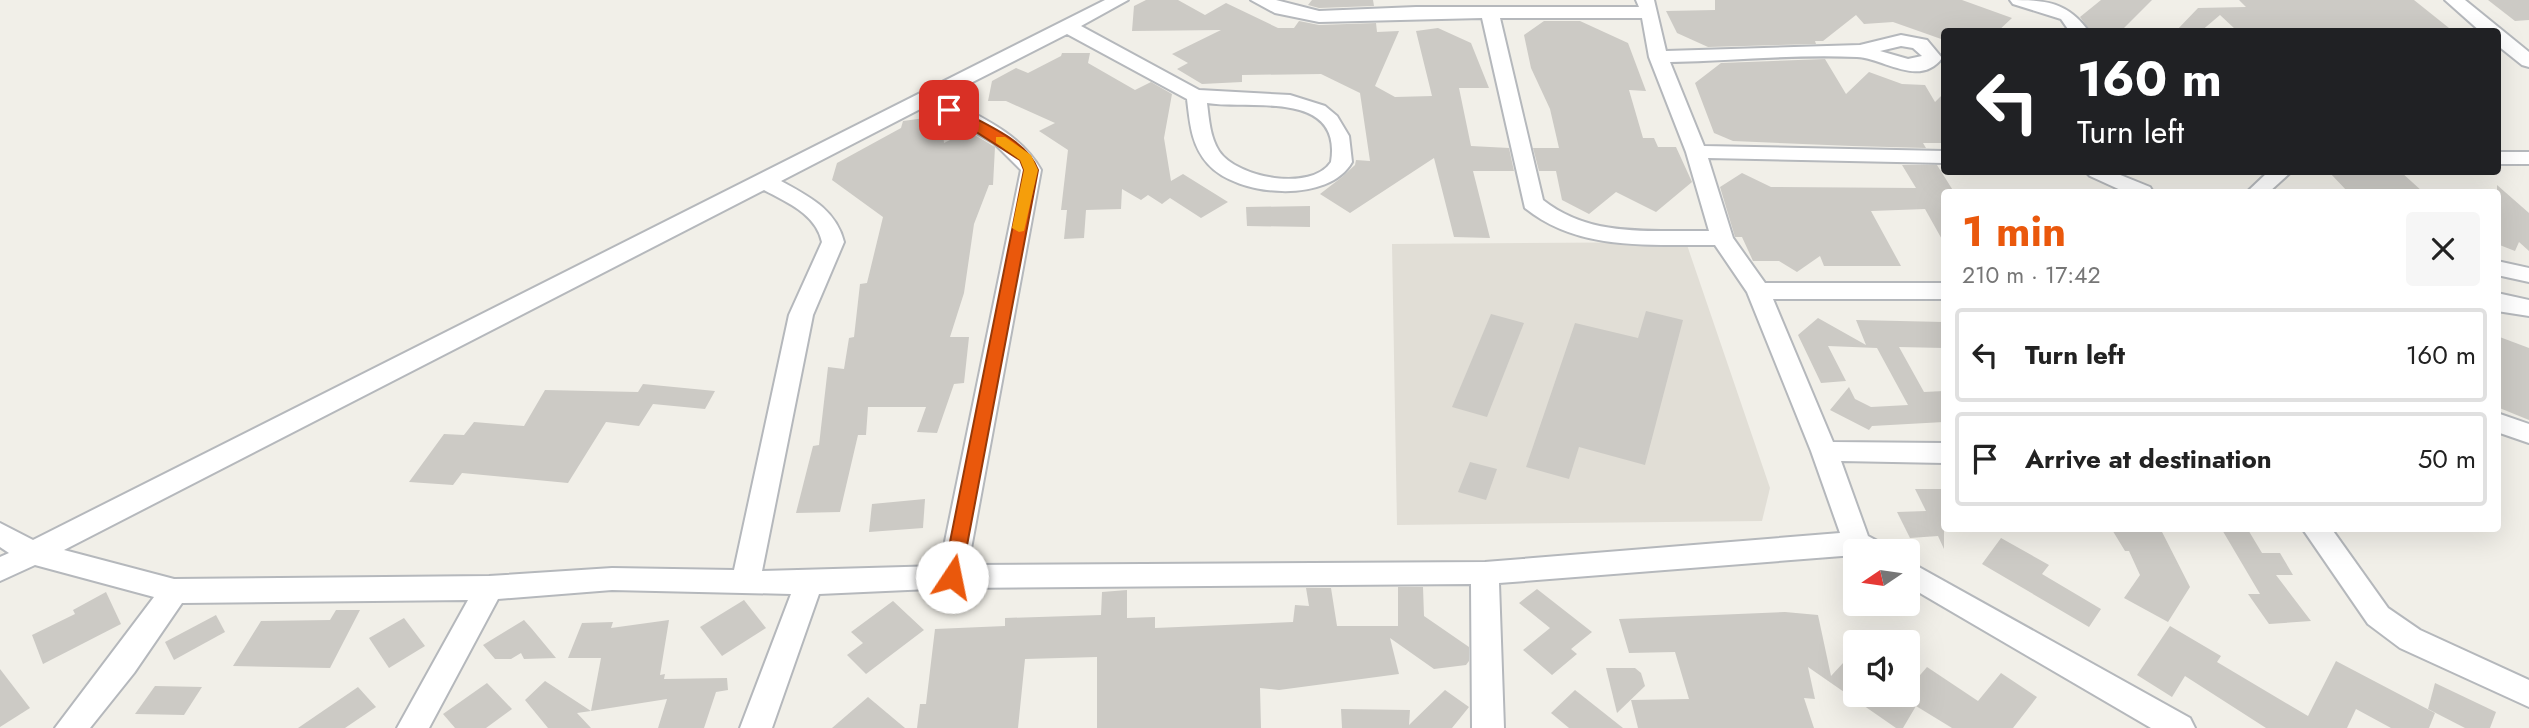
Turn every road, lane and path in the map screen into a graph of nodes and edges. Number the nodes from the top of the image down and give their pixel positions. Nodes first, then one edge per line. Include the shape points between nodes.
1 (1119, 0) edge
2 (1260, 0) edge
3 (2020, 0) edge
4 (2454, 0) edge
5 (1648, 6) edge
6 (2072, 8) edge
7 (1490, 15) junction
8 (1067, 26) junction
9 (2079, 28) edge
10 (2488, 28) edge
11 (2501, 38) edge
12 (1863, 51) dead end
13 (2501, 53) edge
14 (2523, 56) edge
15 (1658, 57) junction
16 (1196, 95) junction
17 (928, 97) junction
18 (1696, 152) junction
19 (1941, 157) edge
20 (2501, 158) edge
21 (2529, 158) edge
22 (2104, 175) edge
23 (2277, 175) edge
24 (765, 181) junction
25 (2135, 189) edge
26 (2260, 189) edge
27 (1722, 238) junction
28 (2501, 269) edge
29 (2529, 275) edge
30 (1941, 291) edge
31 (1758, 292) junction
32 (2501, 303) edge
33 (2529, 308) edge
34 (2501, 424) edge
35 (2529, 434) edge
36 (1824, 451) junction
37 (1941, 453) edge
38 (2318, 532) edge
39 (0, 534) edge
40 (1861, 539) edge
41 (1843, 548) edge
42 (32, 553) junction
43 (0, 570) edge
44 (1485, 573) junction
45 (952, 577) junction
46 (1920, 579) edge
47 (746, 582) junction
48 (809, 583) junction
49 (489, 588) junction
50 (174, 591) junction
51 (2529, 694) edge
52 (71, 728) edge
53 (413, 728) edge
54 (755, 728) edge
55 (1488, 728) edge
56 (2179, 728) edge

1 - 8 street
2 - 7 street via 1303,17 1329,19 1413,12
3 - 6 street
4 - 10 street
5 - 7 street
5 - 15 street
6 - 9 street
7 - 27 street via 1533,203 1546,216 1595,235
8 - 16 street
8 - 17 street
11 - 14 street
12 - 15 street
13 - 14 street
15 - 18 street
16 - 16 street via 1203,141 1228,173 1277,184 1323,179 1338,170 1342,160 1339,134 1321,111 1284,100
17 - 24 street
17 - 45 street via 1013,147 1027,158 1031,170
18 - 19 street
18 - 27 street
20 - 21 street
22 - 25 street
23 - 26 street
24 - 42 street
24 - 47 street via 821,216 832,230 833,242 801,315
27 - 31 street
28 - 29 street
30 - 31 street
31 - 36 street
32 - 33 street
34 - 35 street
36 - 37 street
36 - 40 street
38 - 51 street via 2378,616 2410,639
39 - 42 street
41 - 44 street
42 - 43 street
42 - 50 street
44 - 45 street
44 - 55 street
45 - 48 street
46 - 56 street
47 - 48 street
47 - 49 street via 612,579
48 - 54 street
49 - 50 street
49 - 53 street
50 - 52 street

